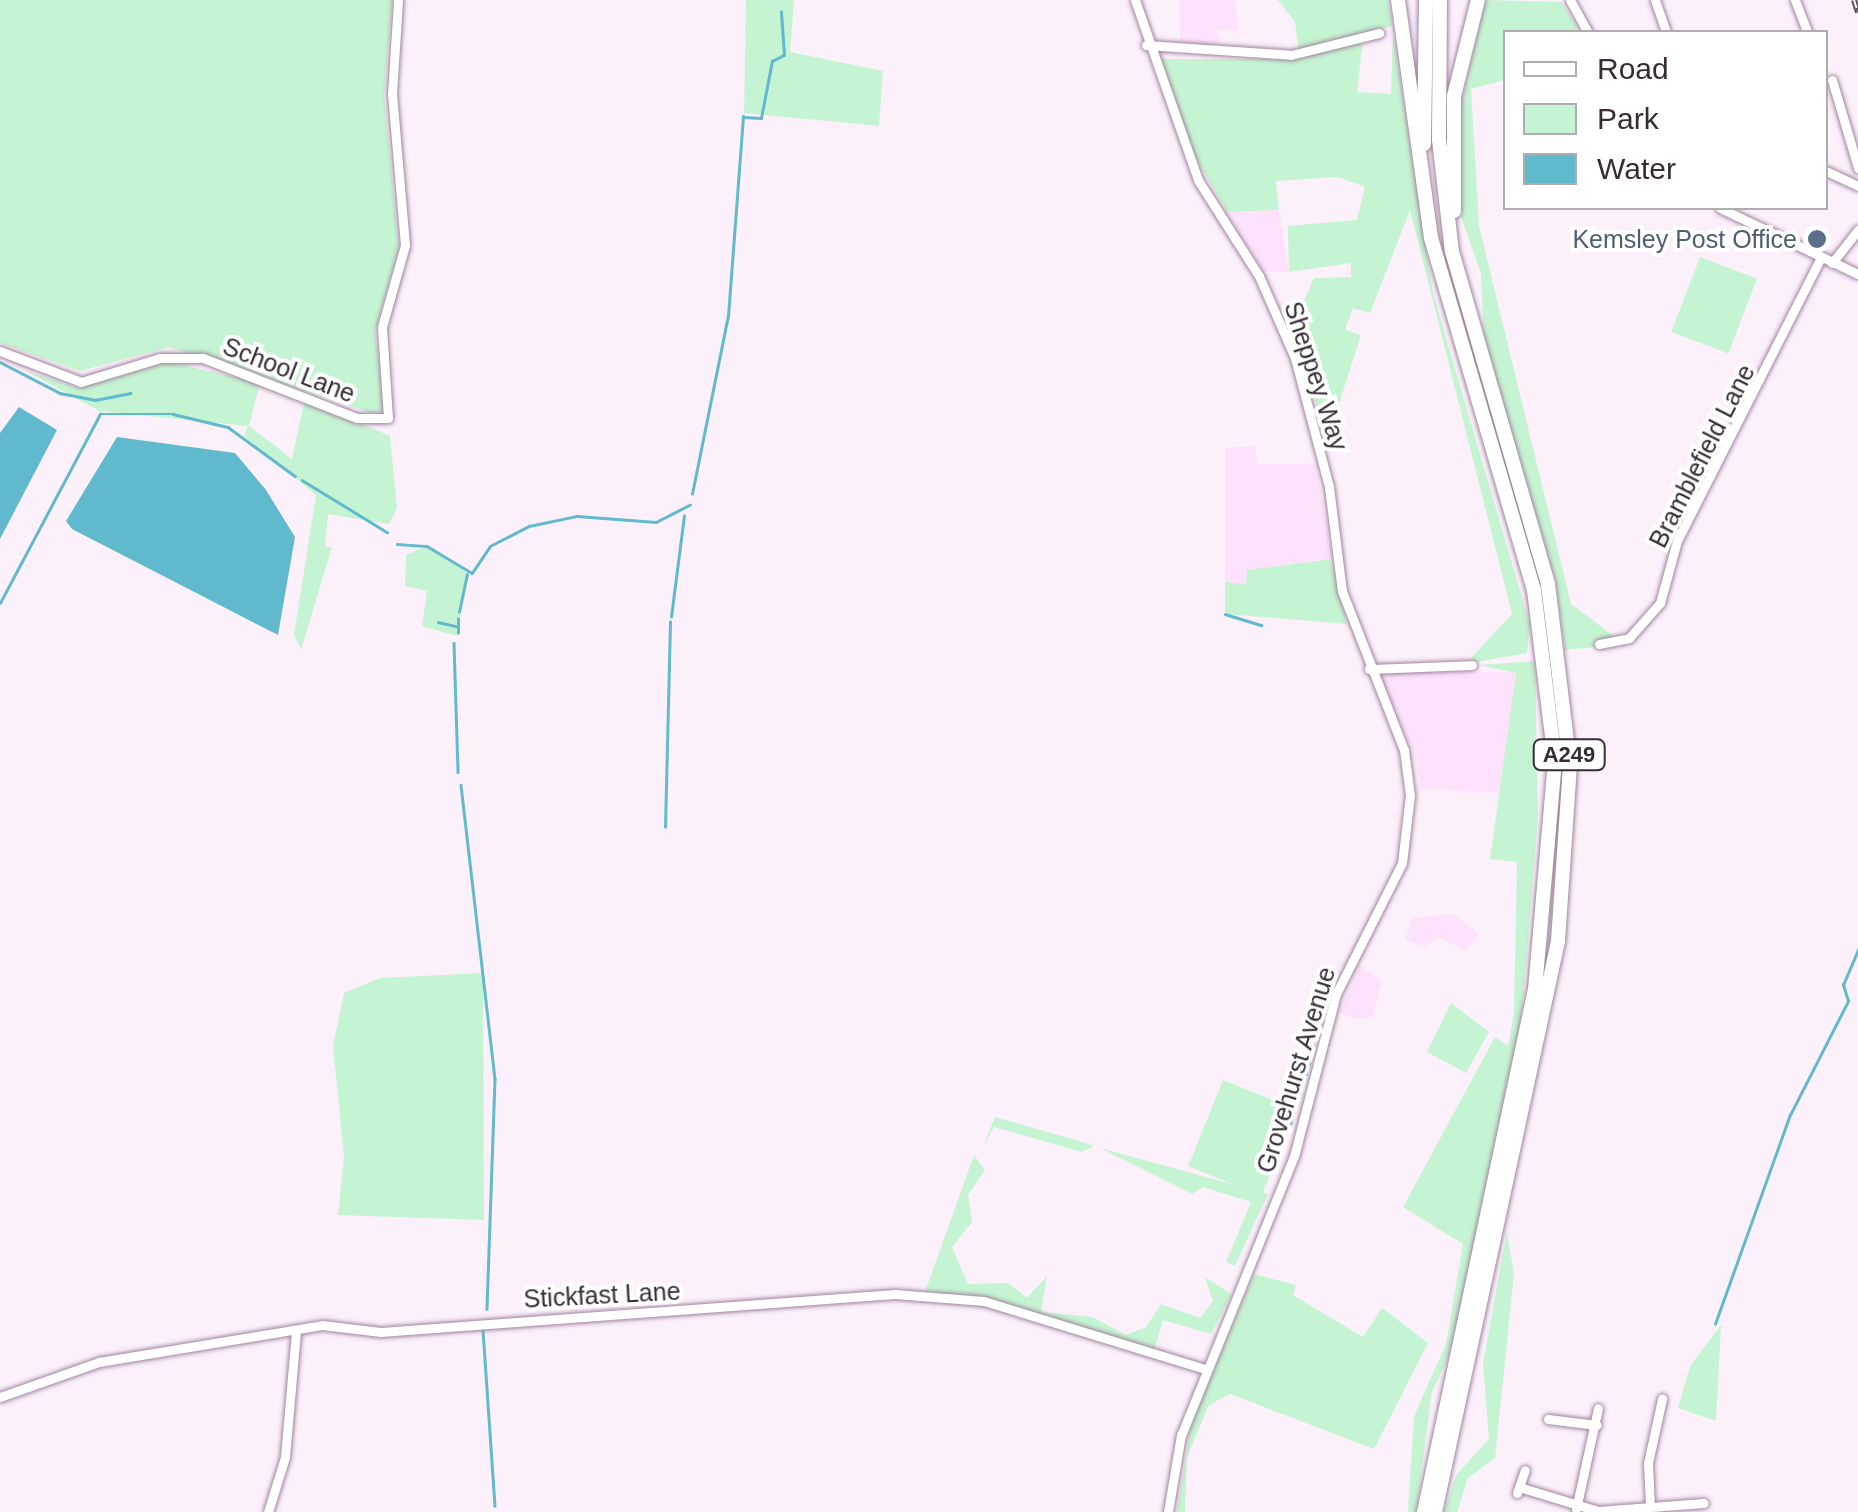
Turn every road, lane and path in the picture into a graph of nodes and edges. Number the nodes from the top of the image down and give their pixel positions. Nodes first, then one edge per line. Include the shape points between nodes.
1 (398, 0) edge
2 (1135, 0) edge
3 (1398, 0) edge
4 (1426, 0) edge
5 (1440, 0) edge
6 (1478, 0) edge
7 (1570, 0) edge
8 (1655, 0) edge
9 (1795, 0) edge
10 (1587, 30) edge
11 (1665, 30) edge
12 (1806, 30) edge
13 (1379, 33) dead end
14 (1146, 45) junction
15 (1832, 83) edge
16 (1858, 168) edge
17 (1828, 172) edge
18 (1858, 186) edge
19 (1724, 210) edge
20 (1858, 230) edge
21 (1820, 259) junction
22 (1832, 263) junction
23 (1858, 274) edge
24 (1457, 310) junction
25 (0, 352) edge
26 (1598, 644) dead end
27 (1472, 665) dead end
28 (1369, 669) junction
29 (296, 1330) junction
30 (1205, 1369) junction
31 (0, 1397) edge
32 (1662, 1399) dead end
33 (1598, 1408) dead end
34 (1548, 1419) dead end
35 (1596, 1424) junction
36 (1525, 1470) dead end
37 (1704, 1503) dead end
38 (1650, 1507) junction
39 (1576, 1510) edge
40 (268, 1512) edge
41 (1168, 1512) edge
42 (1424, 1512) edge
43 (1436, 1512) edge

1 - 25 street, School Lane via 392,94 406,245 382,327 388,418 358,418 203,358 160,358 81,382
2 - 14 street, Sheppey Way
3 - 24 highway, A249 via 1426,216
4 - 24 highway, A249 via 1424,145
5 - 24 highway, A249 via 1440,160
6 - 24 highway, A249 via 1451,124
7 - 10 street
8 - 11 street
9 - 12 street
13 - 14 street via 1291,54
14 - 28 street, Sheppey Way via 1198,180 1285,331 1322,456 1342,591
15 - 16 street
17 - 18 street
19 - 21 street
20 - 22 street
21 - 22 street
21 - 26 street, Bramblefield Lane via 1677,541 1660,603 1629,638
22 - 23 street
24 - 42 highway, A249 via 1534,590 1555,810 1531,1011
24 - 43 highway, A249 via 1548,584 1564,684 1569,833 1547,998
27 - 28 street
28 - 30 street, Grovehurst Avenue via 1410,778 1402,863 1336,994 1294,1156
29 - 30 street, Stickfast Lane via 925,1295 984,1301
29 - 31 street, Stickfast Lane via 99,1362
29 - 40 street via 285,1457
30 - 41 street, Grovehurst Avenue via 1180,1434
32 - 38 street via 1648,1463
33 - 35 street
34 - 35 street
35 - 39 street
36 - 39 street via 1518,1490
37 - 38 street
38 - 39 street

